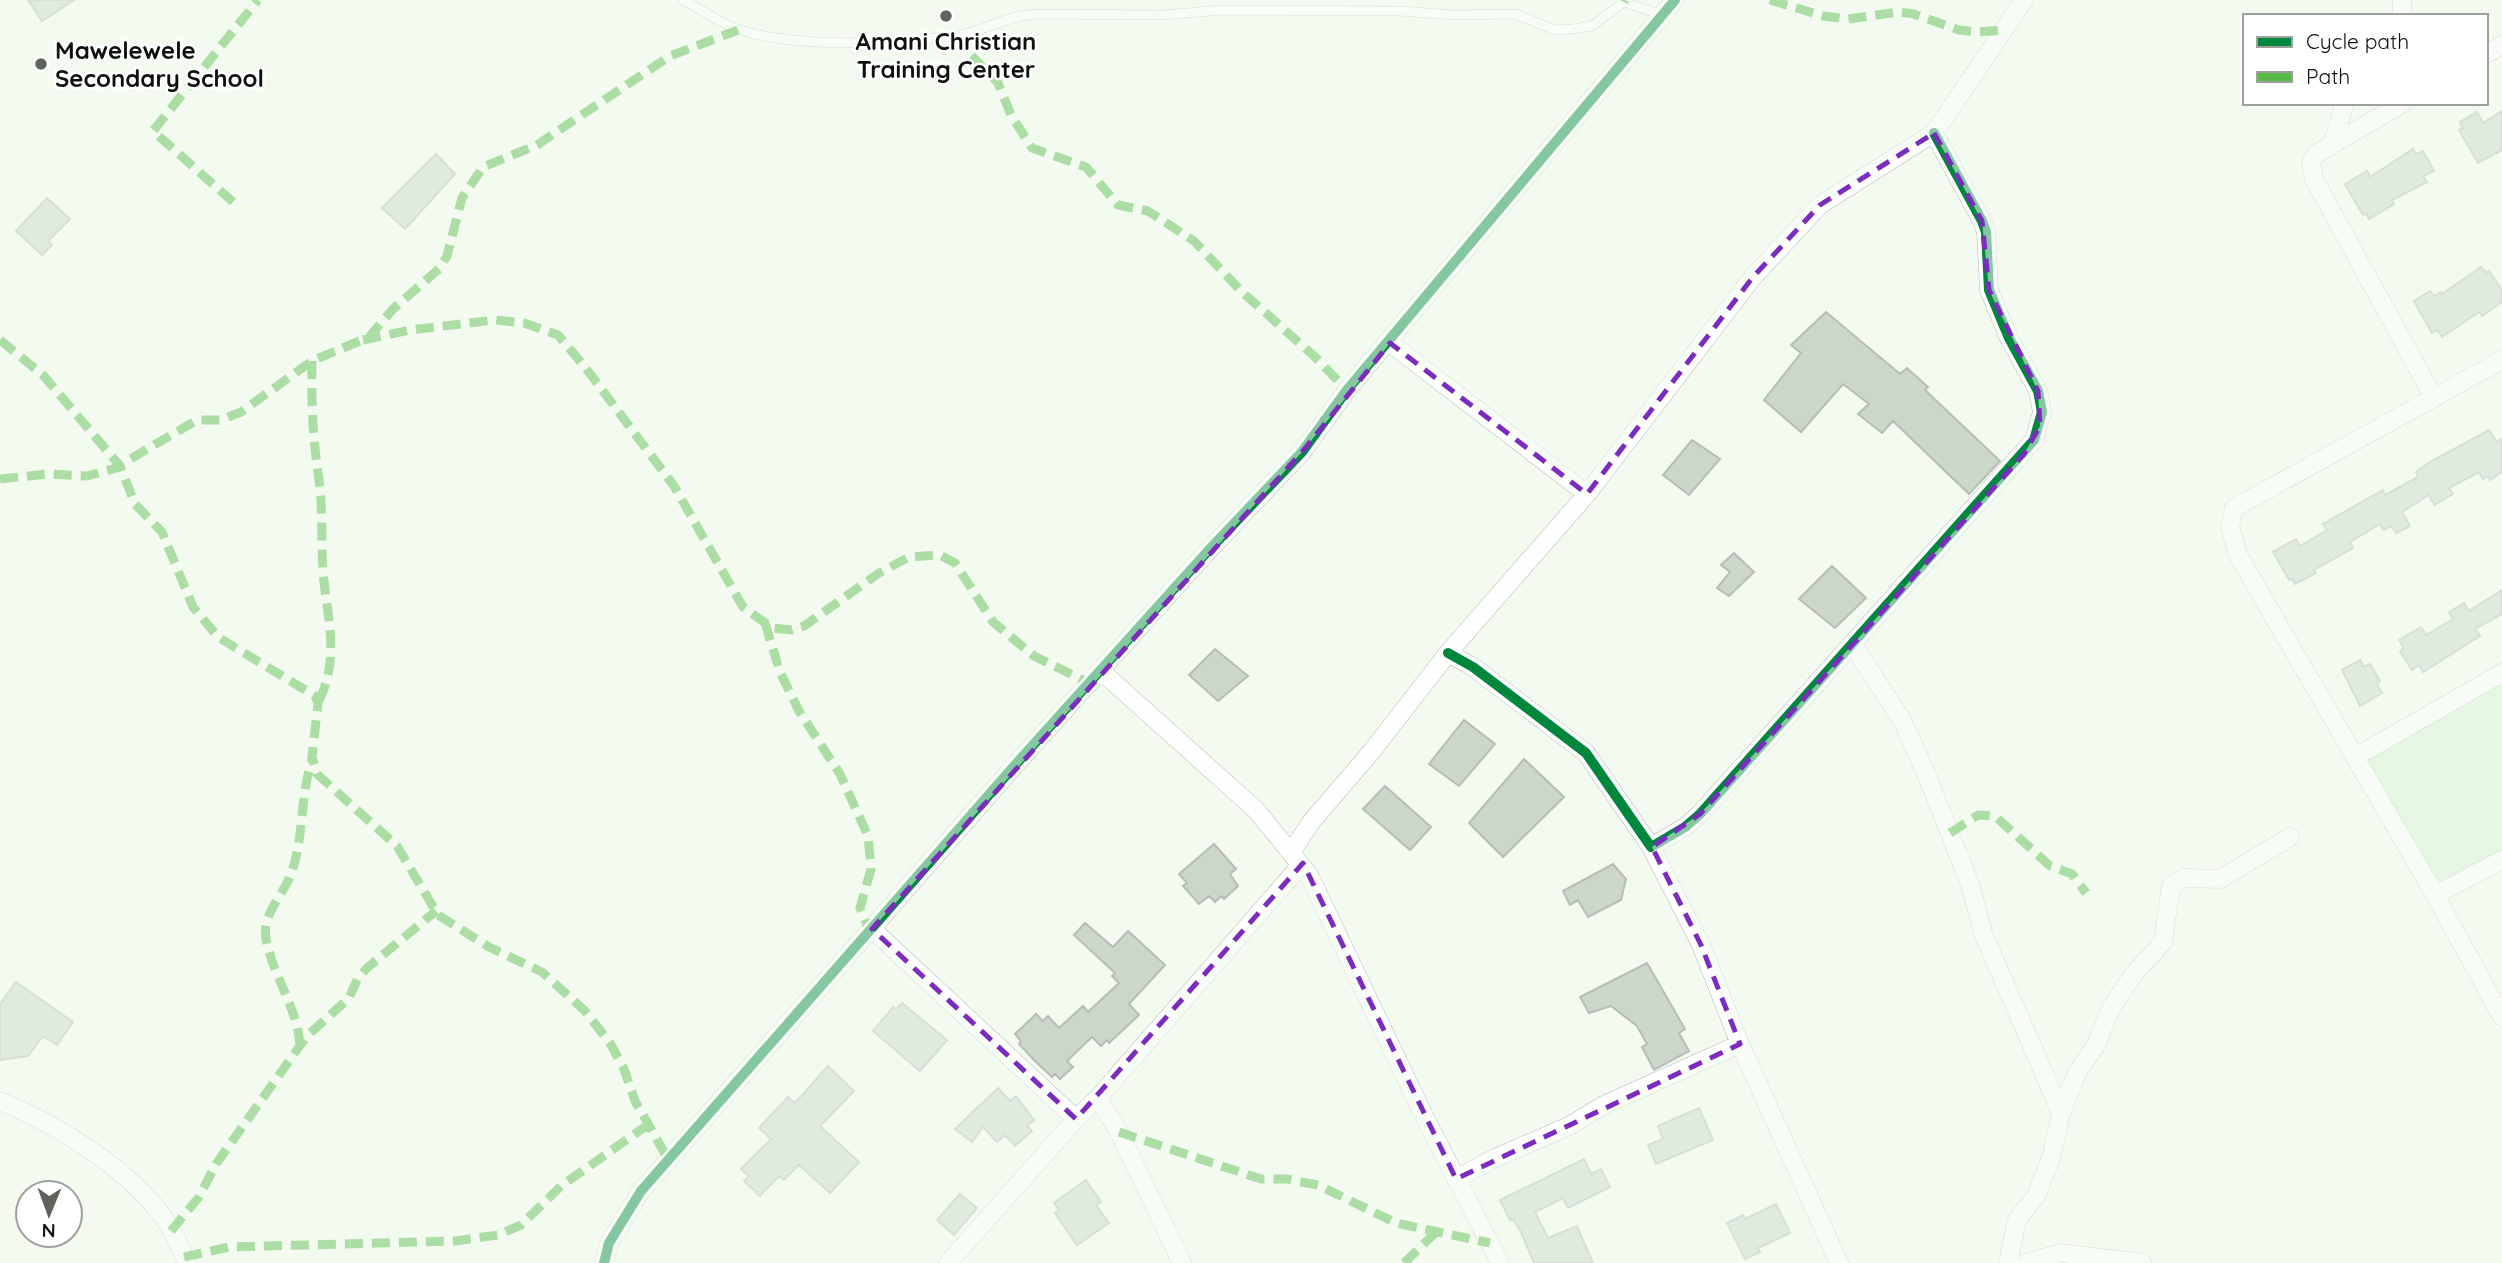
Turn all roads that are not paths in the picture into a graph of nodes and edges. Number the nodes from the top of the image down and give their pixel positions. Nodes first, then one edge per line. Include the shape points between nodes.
1 (683, 0) edge
2 (1675, 0) edge
3 (2024, 0) edge
4 (1664, 16) junction
5 (2344, 105) edge
6 (2400, 105) edge
7 (1934, 133) junction
8 (2332, 145) junction
9 (1390, 342) junction
10 (2502, 360) edge
11 (2434, 398) junction
12 (1587, 494) junction
13 (1853, 645) junction
14 (1448, 653) junction
15 (1101, 671) junction
16 (2502, 673) edge
17 (2355, 757) junction
18 (2291, 836) dead end
19 (1651, 847) junction
20 (1296, 858) junction
21 (2502, 860) edge
22 (2435, 895) junction
23 (872, 929) junction
24 (2502, 1017) edge
25 (1740, 1044) junction
26 (1098, 1098) junction
27 (0, 1101) edge
28 (2061, 1113) junction
29 (1076, 1119) junction
30 (1457, 1179) junction
31 (187, 1263) edge
32 (604, 1263) edge
33 (948, 1263) edge
34 (1182, 1263) edge
35 (1500, 1263) edge
36 (1839, 1263) edge
37 (2008, 1263) edge
38 (2026, 1263) edge
39 (2141, 1263) edge

1 - 4 lane via 738,30 774,38 883,41 972,33 1017,15 1034,14 1345,9 1515,14 1555,30 1592,26 1624,2
2 - 4 street
3 - 7 street
4 - 9 street
5 - 8 street
6 - 8 street
7 - 12 street via 1820,205 1753,277
7 - 13 street via 1986,232 1989,290 2038,391 2040,426 2024,454
8 - 11 street via 2312,159 2314,179
9 - 12 street
9 - 15 street via 1347,390 1302,452
10 - 11 street
11 - 17 street via 2234,508 2231,515 2238,555
12 - 14 street
13 - 19 street via 1700,814
13 - 28 street via 1902,720 1925,771 1970,884 1983,933
14 - 19 street via 1586,753
14 - 20 street via 1312,821
15 - 20 street via 1256,810
15 - 23 street
16 - 17 street
17 - 22 street
18 - 28 street via 2220,879 2183,878 2171,886 2163,942 2111,1008
19 - 25 street via 1701,945
20 - 26 street
20 - 30 street
21 - 22 street
22 - 24 street
23 - 29 street
23 - 32 street via 640,1191 609,1243
25 - 30 street
25 - 36 street
26 - 29 street
26 - 34 street
27 - 31 street via 68,1135 132,1184 167,1223
28 - 37 street via 2036,1196 2017,1220
29 - 33 street
30 - 35 street
38 - 39 street via 2061,1253

